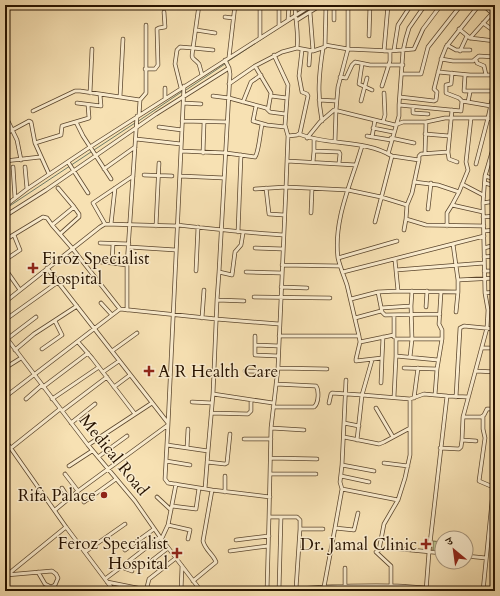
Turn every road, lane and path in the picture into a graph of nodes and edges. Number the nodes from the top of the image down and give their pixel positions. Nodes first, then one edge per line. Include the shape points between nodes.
1 (199, 5) edge
2 (235, 5) edge
3 (260, 5) edge
4 (279, 5) edge
5 (288, 5) edge
6 (295, 5) edge
7 (312, 5) edge
8 (321, 5) edge
9 (326, 5) edge
10 (334, 5) edge
11 (348, 5) edge
12 (370, 5) edge
13 (388, 5) edge
14 (411, 5) edge
15 (425, 5) edge
16 (441, 5) edge
17 (461, 5) edge
18 (479, 5) edge
19 (482, 5) edge
20 (495, 10) edge
21 (164, 12) dead end
22 (310, 12) junction
23 (492, 13) junction
24 (224, 17) dead end
25 (233, 18) junction
26 (296, 18) junction
27 (288, 20) junction
28 (334, 20) dead end
29 (483, 23) junction
30 (146, 25) dead end
31 (280, 25) junction
32 (460, 29) junction
33 (196, 30) junction
34 (494, 31) dead end
35 (215, 33) dead end
36 (369, 36) dead end
37 (467, 36) junction
38 (260, 38) junction
39 (470, 38) junction
40 (123, 40) dead end
41 (495, 41) edge
42 (325, 45) junction
43 (448, 45) junction
44 (193, 48) junction
45 (297, 48) junction
46 (322, 48) junction
47 (92, 49) dead end
48 (348, 49) junction
49 (213, 50) dead end
50 (302, 50) junction
51 (392, 50) junction
52 (403, 50) junction
53 (470, 50) dead end
54 (311, 51) junction
55 (384, 51) junction
56 (460, 51) junction
57 (274, 55) junction
58 (229, 57) junction
59 (495, 57) edge
60 (441, 59) junction
61 (476, 60) junction
62 (227, 64) junction
63 (309, 64) dead end
64 (362, 64) junction
65 (388, 65) junction
66 (403, 65) junction
67 (255, 66) junction
68 (145, 69) junction
69 (438, 72) junction
70 (452, 73) junction
71 (402, 74) junction
72 (202, 75) junction
73 (260, 75) junction
74 (465, 75) junction
75 (486, 75) junction
76 (495, 75) edge
77 (340, 77) junction
78 (367, 78) dead end
79 (229, 84) junction
80 (382, 86) dead end
81 (182, 87) junction
82 (365, 87) junction
83 (165, 88) dead end
84 (372, 90) dead end
85 (494, 91) edge
86 (470, 92) junction
87 (90, 93) junction
88 (384, 93) dead end
89 (184, 94) junction
90 (100, 95) junction
91 (213, 96) dead end
92 (271, 96) junction
93 (120, 97) junction
94 (400, 97) junction
95 (165, 98) junction
96 (229, 98) junction
97 (287, 98) junction
98 (140, 100) junction
99 (319, 100) junction
100 (435, 100) junction
101 (336, 101) junction
102 (361, 101) dead end
103 (462, 101) junction
104 (244, 102) junction
105 (468, 102) junction
106 (77, 103) dead end
107 (183, 103) junction
108 (201, 104) dead end
109 (88, 105) junction
110 (256, 106) junction
111 (399, 106) junction
112 (413, 106) junction
113 (491, 106) junction
114 (435, 108) junction
115 (268, 110) junction
116 (336, 110) junction
117 (452, 110) junction
118 (33, 111) dead end
119 (461, 111) junction
120 (285, 114) junction
121 (428, 114) dead end
122 (138, 116) junction
123 (5, 117) edge
124 (451, 118) junction
125 (460, 118) junction
126 (471, 118) junction
127 (488, 118) junction
128 (375, 120) junction
129 (495, 120) edge
130 (182, 121) junction
131 (322, 121) junction
132 (76, 122) junction
133 (227, 122) junction
134 (384, 122) junction
135 (426, 122) junction
136 (204, 123) junction
137 (136, 124) junction
138 (262, 124) junction
139 (395, 125) junction
140 (159, 127) dead end
141 (285, 127) junction
142 (373, 128) junction
143 (182, 130) junction
144 (12, 131) junction
145 (393, 132) junction
146 (5, 134) edge
147 (299, 134) junction
148 (425, 134) junction
149 (288, 136) junction
150 (367, 136) dead end
151 (449, 136) junction
152 (372, 137) junction
153 (307, 138) junction
154 (136, 139) junction
155 (314, 139) junction
156 (391, 139) junction
157 (335, 141) junction
158 (36, 143) junction
159 (414, 143) dead end
160 (495, 143) edge
161 (181, 144) junction
162 (135, 146) junction
163 (362, 146) junction
164 (90, 147) junction
165 (181, 151) junction
166 (314, 151) junction
167 (448, 152) junction
168 (203, 153) junction
169 (226, 153) junction
170 (424, 153) junction
171 (388, 154) junction
172 (95, 155) junction
173 (241, 155) junction
174 (392, 156) junction
175 (40, 157) junction
176 (21, 160) junction
177 (418, 160) junction
178 (490, 160) junction
179 (5, 161) edge
180 (287, 161) junction
181 (495, 161) edge
182 (68, 162) junction
183 (313, 162) junction
184 (457, 162) dead end
185 (159, 163) dead end
186 (339, 163) junction
187 (476, 164) dead end
188 (356, 165) junction
189 (13, 167) dead end
190 (26, 167) dead end
191 (72, 168) junction
192 (104, 169) junction
193 (49, 174) junction
194 (144, 175) dead end
195 (158, 175) junction
196 (133, 176) junction
197 (172, 176) dead end
198 (180, 176) junction
199 (485, 176) junction
200 (224, 178) junction
201 (111, 179) dead end
202 (495, 179) edge
203 (414, 182) junction
204 (485, 183) junction
205 (431, 184) junction
206 (462, 184) junction
207 (495, 186) edge
208 (58, 188) dead end
209 (115, 188) junction
210 (266, 188) junction
211 (286, 188) junction
212 (28, 189) junction
213 (255, 189) dead end
214 (312, 189) junction
215 (348, 190) junction
216 (459, 192) junction
217 (88, 193) dead end
218 (483, 194) junction
219 (381, 197) junction
220 (15, 198) junction
221 (495, 201) edge
222 (483, 203) junction
223 (407, 205) junction
224 (452, 205) junction
225 (5, 206) edge
226 (74, 207) junction
227 (428, 209) dead end
228 (483, 212) junction
229 (311, 213) dead end
230 (284, 215) junction
231 (5, 216) edge
232 (495, 216) edge
233 (483, 217) junction
234 (406, 219) junction
235 (375, 222) dead end
236 (105, 224) junction
237 (111, 224) junction
238 (52, 225) junction
239 (130, 225) junction
240 (177, 225) junction
241 (156, 226) junction
242 (447, 226) junction
243 (484, 226) junction
244 (198, 228) junction
245 (222, 229) junction
246 (404, 230) dead end
247 (495, 230) edge
248 (484, 231) junction
249 (238, 232) junction
250 (243, 233) junction
251 (60, 234) junction
252 (14, 235) junction
253 (283, 235) junction
254 (484, 236) junction
255 (5, 240) edge
256 (398, 241) dead end
257 (100, 243) dead end
258 (113, 244) junction
259 (453, 244) junction
260 (129, 245) junction
261 (495, 245) edge
262 (72, 248) junction
263 (255, 248) dead end
264 (484, 248) junction
265 (283, 249) junction
266 (176, 250) junction
267 (495, 256) edge
268 (484, 257) junction
269 (338, 258) junction
270 (5, 260) edge
271 (395, 260) junction
272 (101, 262) dead end
273 (112, 263) junction
274 (484, 263) junction
275 (127, 265) junction
276 (282, 265) junction
277 (340, 266) junction
278 (455, 266) junction
279 (47, 268) junction
280 (6, 270) dead end
281 (396, 270) junction
282 (196, 271) dead end
283 (484, 271) junction
284 (495, 271) edge
285 (219, 272) junction
286 (246, 272) dead end
287 (343, 272) junction
288 (282, 273) junction
289 (495, 278) edge
290 (485, 279) junction
291 (458, 280) junction
292 (58, 282) junction
293 (281, 287) junction
294 (307, 288) dead end
295 (20, 290) junction
296 (204, 290) dead end
297 (398, 291) junction
298 (412, 291) junction
299 (427, 291) junction
300 (378, 292) junction
301 (441, 292) junction
302 (458, 292) junction
303 (495, 292) edge
304 (485, 293) junction
305 (254, 297) dead end
306 (281, 298) junction
307 (330, 298) dead end
308 (350, 299) junction
309 (217, 300) junction
310 (244, 301) dead end
311 (5, 302) edge
312 (101, 303) dead end
313 (77, 306) junction
314 (411, 306) junction
315 (426, 307) dead end
316 (120, 309) junction
317 (381, 309) junction
318 (127, 310) junction
319 (456, 312) dead end
320 (173, 314) junction
321 (411, 314) junction
322 (440, 314) junction
323 (394, 315) junction
324 (112, 316) junction
325 (36, 317) dead end
326 (202, 318) junction
327 (355, 318) junction
328 (216, 319) junction
329 (5, 320) edge
330 (55, 320) junction
331 (279, 324) junction
332 (488, 328) junction
333 (495, 328) edge
334 (95, 329) junction
335 (137, 333) dead end
336 (394, 335) junction
337 (255, 336) dead end
338 (279, 336) junction
339 (359, 336) junction
340 (383, 337) junction
341 (6, 338) edge
342 (396, 339) junction
343 (412, 339) junction
344 (442, 339) junction
345 (78, 342) junction
346 (360, 342) junction
347 (255, 345) junction
348 (279, 346) junction
349 (483, 348) junction
350 (495, 348) edge
351 (42, 349) dead end
352 (14, 350) junction
353 (112, 351) junction
354 (88, 353) junction
355 (278, 356) junction
356 (396, 356) junction
357 (410, 357) junction
358 (21, 358) junction
359 (382, 358) junction
360 (372, 360) junction
361 (438, 360) junction
362 (120, 361) junction
363 (99, 367) junction
364 (5, 368) edge
365 (278, 368) junction
366 (404, 368) dead end
367 (418, 368) junction
368 (327, 369) dead end
369 (437, 369) junction
370 (245, 371) dead end
371 (476, 371) junction
372 (103, 372) junction
373 (277, 372) junction
374 (495, 372) edge
375 (34, 375) junction
376 (130, 375) junction
377 (107, 377) junction
378 (346, 380) dead end
379 (381, 383) dead end
380 (276, 384) junction
381 (43, 386) junction
382 (114, 386) junction
383 (213, 394) junction
384 (345, 394) junction
385 (362, 395) junction
386 (435, 395) junction
387 (447, 396) junction
388 (5, 397) edge
389 (394, 397) junction
390 (456, 397) junction
391 (468, 397) junction
392 (412, 398) junction
393 (26, 399) dead end
394 (52, 399) junction
395 (251, 400) junction
396 (192, 402) dead end
397 (152, 403) junction
398 (212, 403) junction
399 (330, 403) dead end
400 (95, 404) dead end
401 (273, 405) junction
402 (376, 408) dead end
403 (495, 409) edge
404 (61, 410) junction
405 (211, 413) junction
406 (135, 414) junction
407 (483, 416) junction
408 (463, 417) junction
409 (71, 423) junction
410 (344, 423) junction
411 (168, 424) junction
412 (359, 426) junction
413 (271, 428) junction
414 (410, 428) junction
415 (188, 429) dead end
416 (304, 430) dead end
417 (230, 434) dead end
418 (127, 436) dead end
419 (344, 437) junction
420 (393, 437) junction
421 (244, 439) dead end
422 (271, 439) junction
423 (5, 440) edge
424 (357, 440) junction
425 (462, 440) junction
426 (476, 441) dead end
427 (88, 445) junction
428 (167, 445) junction
429 (11, 448) junction
430 (187, 448) junction
431 (440, 448) junction
432 (92, 450) junction
433 (208, 452) junction
434 (98, 457) junction
435 (271, 458) junction
436 (317, 459) dead end
437 (166, 461) junction
438 (207, 462) junction
439 (384, 463) dead end
440 (190, 465) dead end
441 (342, 465) junction
442 (70, 466) dead end
443 (408, 466) junction
444 (108, 469) junction
445 (374, 471) dead end
446 (495, 472) edge
447 (65, 474) dead end
448 (270, 474) junction
449 (316, 474) dead end
450 (225, 476) dead end
451 (341, 476) junction
452 (116, 478) junction
453 (369, 482) dead end
454 (176, 484) junction
455 (493, 487) junction
456 (62, 488) dead end
457 (199, 488) junction
458 (205, 489) junction
459 (342, 489) junction
460 (212, 490) junction
461 (78, 491) junction
462 (225, 492) junction
463 (494, 493) edge
464 (157, 497) dead end
465 (270, 497) junction
466 (69, 499) junction
467 (398, 500) junction
468 (84, 502) dead end
469 (171, 508) junction
470 (55, 510) junction
471 (358, 513) dead end
472 (269, 516) junction
473 (281, 517) junction
474 (125, 524) dead end
475 (168, 525) junction
476 (66, 527) junction
477 (300, 528) junction
478 (335, 528) junction
479 (154, 529) junction
480 (323, 529) dead end
481 (269, 536) junction
482 (161, 538) junction
483 (188, 539) dead end
484 (236, 540) dead end
485 (268, 546) junction
486 (168, 548) junction
487 (390, 548) dead end
488 (125, 550) dead end
489 (230, 551) dead end
490 (85, 552) junction
491 (429, 552) junction
492 (434, 552) edge
493 (474, 557) edge
494 (176, 558) junction
495 (486, 558) junction
496 (129, 561) dead end
497 (150, 562) dead end
498 (182, 566) junction
499 (345, 568) dead end
500 (132, 571) dead end
501 (38, 572) junction
502 (6, 576) edge
503 (106, 580) junction
504 (193, 581) junction
505 (344, 586) junction
506 (368, 586) junction
507 (391, 586) junction
508 (324, 587) junction
509 (296, 589) junction
510 (318, 589) edge
511 (146, 590) edge
512 (279, 590) edge
513 (303, 590) edge
514 (426, 590) edge
515 (114, 591) edge
516 (181, 591) edge
517 (201, 591) edge
518 (267, 591) edge
519 (274, 591) edge
520 (342, 591) edge
521 (368, 591) edge
522 (458, 591) edge
523 (483, 591) edge

1 - 33 street
2 - 25 street
3 - 38 street
4 - 31 street
5 - 27 street
6 - 26 street
7 - 26 street
8 - 22 street
9 - 42 street
10 - 28 street
11 - 48 street
12 - 36 street
13 - 55 street
14 - 51 street via 398,26
15 - 52 street via 409,28
16 - 52 street via 420,36 416,47
17 - 71 street via 428,47 421,74
18 - 32 street
19 - 23 street
20 - 23 street
21 - 68 street via 165,27 157,30 158,66 155,69
22 - 26 street
22 - 54 street
23 - 29 street
24 - 25 street
25 - 58 street
26 - 27 street
26 - 45 street
27 - 31 street
29 - 34 street
29 - 39 street
30 - 68 street
31 - 38 street
32 - 37 street
32 - 43 street
33 - 35 street
33 - 44 street
37 - 39 street
37 - 56 street
38 - 58 street
39 - 41 street
40 - 93 street
42 - 46 street
42 - 48 street
43 - 56 street
43 - 60 street
44 - 49 street
44 - 72 street via 192,57 199,64
44 - 81 street via 180,47 177,50 175,64
45 - 50 street
45 - 57 street
46 - 54 street
46 - 99 street
47 - 87 street
48 - 55 street
48 - 77 street
50 - 54 street
50 - 147 street via 299,80 302,92 308,96
51 - 52 street
51 - 55 street
51 - 65 street
52 - 66 street
53 - 56 street
54 - 63 street
57 - 67 street
57 - 97 street via 288,85
58 - 62 street
59 - 61 street via 479,56
60 - 61 street
60 - 69 street
61 - 75 street via 476,63 484,66
62 - 72 street
62 - 79 street
62 - 89 street
64 - 65 street
64 - 77 street via 353,63 347,77
64 - 82 street via 358,83
65 - 66 street
65 - 80 street
66 - 71 street
67 - 73 street
67 - 79 street
68 - 98 street via 146,93
69 - 70 street
69 - 100 street via 434,89 437,92
70 - 74 street
70 - 103 street via 451,84 446,85 446,93
71 - 94 street
72 - 81 street
73 - 92 street
73 - 104 street via 251,82
74 - 75 street
74 - 86 street via 464,90
75 - 76 street
77 - 101 street
78 - 82 street
79 - 96 street
81 - 89 street
81 - 95 street
82 - 84 street
82 - 102 street
83 - 95 street
85 - 86 street
85 - 113 street
86 - 105 street
87 - 90 street
87 - 118 street via 69,93
88 - 134 street
89 - 107 street
89 - 137 street
90 - 93 street
90 - 109 street via 101,106
91 - 96 street
92 - 97 street
92 - 115 street
93 - 98 street
94 - 100 street
94 - 111 street
95 - 122 street
96 - 104 street
96 - 133 street
97 - 120 street
98 - 122 street
99 - 101 street
99 - 131 street
100 - 114 street
101 - 116 street
103 - 105 street
103 - 119 street
104 - 110 street
105 - 113 street
106 - 109 street
107 - 108 street
107 - 130 street
109 - 132 street via 89,118
110 - 115 street
110 - 138 street via 252,120
111 - 112 street
111 - 139 street via 399,116
112 - 114 street
112 - 121 street via 413,113
113 - 127 street
114 - 117 street
115 - 120 street
116 - 128 street
116 - 131 street via 332,110
116 - 157 street
117 - 119 street
117 - 124 street
119 - 125 street
120 - 141 street
122 - 137 street
122 - 164 street
123 - 144 street
124 - 125 street
124 - 135 street
124 - 151 street
125 - 126 street
126 - 127 street
126 - 206 street via 466,162 468,168
127 - 129 street
127 - 187 street
128 - 134 street
128 - 142 street
130 - 136 street
130 - 143 street
131 - 153 street
132 - 158 street via 61,126 60,136
132 - 164 street
133 - 136 street
133 - 169 street
134 - 139 street
135 - 139 street via 403,122
135 - 148 street
136 - 168 street
137 - 154 street
137 - 172 street
138 - 141 street
138 - 173 street via 256,156
139 - 145 street
140 - 143 street
141 - 149 street
142 - 145 street
142 - 152 street
143 - 161 street
144 - 146 street
144 - 158 street via 31,121
144 - 176 street via 17,140
145 - 156 street
147 - 149 street
147 - 153 street
148 - 151 street
148 - 170 street
149 - 180 street
150 - 152 street
151 - 167 street
152 - 156 street
153 - 155 street
154 - 161 street
154 - 162 street
155 - 157 street
155 - 166 street
156 - 159 street
156 - 171 street
157 - 163 street
158 - 175 street
160 - 178 street
161 - 165 street
162 - 192 street
162 - 196 street
163 - 171 street
163 - 188 street
164 - 172 street
164 - 182 street
165 - 168 street
165 - 198 street
166 - 183 street
166 - 186 street via 339,152
167 - 170 street
167 - 184 street via 450,160
168 - 169 street
169 - 173 street
169 - 200 street
170 - 177 street
171 - 174 street
172 - 191 street
172 - 192 street
173 - 249 street
174 - 177 street
174 - 219 street
175 - 176 street
175 - 193 street
176 - 179 street
177 - 203 street
178 - 181 street
178 - 199 street
180 - 183 street
180 - 211 street
182 - 191 street
182 - 193 street
183 - 186 street
185 - 195 street
186 - 188 street
188 - 215 street
189 - 220 street
190 - 212 street
191 - 217 street
191 - 231 street via 46,190
192 - 201 street
193 - 212 street
194 - 195 street
195 - 197 street
195 - 241 street
196 - 209 street
196 - 239 street
198 - 200 street
198 - 240 street
199 - 202 street
199 - 204 street
200 - 245 street
203 - 205 street
203 - 223 street
204 - 207 street
204 - 218 street
205 - 216 street
205 - 227 street
206 - 216 street
206 - 218 street
208 - 226 street
209 - 236 street via 93,203
209 - 237 street
210 - 211 street
210 - 213 street
210 - 230 street via 269,214
211 - 214 street
211 - 230 street
212 - 220 street
214 - 215 street
214 - 229 street
215 - 219 street
215 - 269 street via 339,227
216 - 224 street
218 - 222 street
219 - 223 street
219 - 235 street
220 - 225 street
221 - 222 street
222 - 228 street
223 - 234 street
224 - 228 street
224 - 242 street via 447,214
226 - 238 street
226 - 251 street via 79,217
228 - 233 street
230 - 253 street
232 - 233 street
233 - 243 street
234 - 242 street via 426,225
234 - 246 street
236 - 237 street
236 - 262 street
237 - 239 street
238 - 251 street
238 - 252 street via 43,217
239 - 241 street
239 - 260 street
240 - 241 street
240 - 244 street
240 - 266 street
242 - 243 street
243 - 248 street
244 - 245 street
244 - 282 street
245 - 249 street
245 - 285 street
247 - 248 street
248 - 254 street
249 - 250 street
250 - 253 street
250 - 285 street via 241,245 235,252 232,275
251 - 262 street
252 - 255 street
252 - 270 street via 20,250
253 - 265 street
254 - 259 street
254 - 264 street
256 - 269 street
257 - 258 street
258 - 260 street
258 - 273 street
259 - 271 street
259 - 278 street
260 - 266 street
260 - 275 street
261 - 264 street
262 - 279 street
262 - 316 street
263 - 265 street
264 - 268 street
265 - 276 street
266 - 320 street
267 - 268 street
268 - 274 street
269 - 277 street
271 - 281 street
271 - 287 street
272 - 273 street
273 - 275 street
274 - 278 street
274 - 283 street
275 - 318 street
276 - 277 street
276 - 288 street
277 - 287 street
278 - 281 street
278 - 291 street
279 - 292 street
279 - 295 street
280 - 295 street
281 - 297 street
283 - 284 street
283 - 290 street
285 - 309 street
286 - 288 street
287 - 308 street
288 - 293 street
289 - 290 street
290 - 291 street
290 - 304 street
291 - 302 street
292 - 313 street
292 - 329 street
293 - 294 street
293 - 306 street
295 - 311 street
296 - 326 street
297 - 298 street
297 - 300 street
298 - 299 street
298 - 314 street
299 - 301 street
299 - 315 street
300 - 308 street
300 - 317 street
301 - 302 street
301 - 322 street
302 - 319 street
303 - 304 street
304 - 332 street
305 - 306 street
306 - 307 street
306 - 331 street
308 - 327 street
309 - 310 street
309 - 328 street
312 - 324 street
313 - 330 street
313 - 334 street
314 - 317 street
314 - 321 street
316 - 318 street
316 - 324 street
317 - 323 street via 385,315
317 - 327 street
318 - 320 street
320 - 326 street
320 - 411 street
321 - 322 street
321 - 323 street
321 - 343 street
322 - 344 street
323 - 336 street
324 - 334 street
325 - 341 street
326 - 328 street
327 - 339 street
328 - 331 street
328 - 383 street
330 - 351 street via 62,334
330 - 352 street
331 - 338 street
332 - 333 street
332 - 349 street
332 - 390 street via 460,328
334 - 345 street
334 - 353 street
335 - 353 street
336 - 340 street
336 - 342 street
337 - 347 street
338 - 339 street
338 - 348 street
339 - 346 street
340 - 346 street
340 - 359 street
341 - 352 street, Medical Road
342 - 343 street
342 - 356 street
343 - 344 street
343 - 357 street
344 - 361 street
345 - 354 street
345 - 375 street
346 - 360 street via 356,361
347 - 348 street
347 - 355 street via 255,355
348 - 355 street
349 - 350 street
349 - 371 street
352 - 358 street, Medical Road
353 - 362 street
354 - 363 street
354 - 381 street
355 - 365 street
356 - 357 street
356 - 389 street
357 - 361 street
358 - 364 street
358 - 375 street, Medical Road
359 - 360 street
359 - 379 street
360 - 385 street
361 - 369 street
362 - 372 street
362 - 376 street
363 - 372 street
363 - 394 street
365 - 368 street
365 - 373 street
366 - 367 street
367 - 369 street
367 - 392 street
369 - 386 street
370 - 373 street
371 - 374 street
371 - 391 street
372 - 377 street
373 - 380 street
375 - 381 street, Medical Road
375 - 388 street
376 - 382 street
376 - 397 street
377 - 382 street
377 - 404 street
378 - 384 street
380 - 401 street
380 - 401 street via 316,386 317,403 314,407
381 - 393 street
381 - 394 street, Medical Road
382 - 406 street
383 - 395 street
383 - 398 street
384 - 385 street
384 - 399 street via 331,393
384 - 410 street
385 - 389 street
385 - 412 street
386 - 387 street
386 - 392 street via 424,394
387 - 390 street
387 - 431 street
389 - 392 street
390 - 391 street
391 - 408 street
392 - 414 street
394 - 404 street, Medical Road
395 - 401 street
395 - 405 street via 251,411 248,414
396 - 398 street
397 - 406 street
397 - 411 street
398 - 405 street
400 - 409 street
401 - 413 street
402 - 420 street
403 - 407 street via 487,409
404 - 409 street, Medical Road
404 - 429 street
405 - 433 street
406 - 427 street
407 - 408 street
407 - 455 street via 482,429 485,438 479,481
408 - 425 street
409 - 427 street, Medical Road
410 - 412 street
410 - 419 street
411 - 428 street
411 - 444 street
412 - 424 street
413 - 416 street
413 - 422 street
414 - 420 street
414 - 443 street
415 - 430 street
417 - 438 street via 227,463
418 - 434 street
419 - 424 street
419 - 441 street
420 - 424 street via 379,444
421 - 422 street
422 - 435 street
423 - 429 street
425 - 426 street
425 - 431 street via 459,449
427 - 432 street, Medical Road
428 - 430 street
428 - 437 street
429 - 470 street
430 - 433 street
431 - 491 street
432 - 434 street, Medical Road
432 - 442 street
433 - 438 street
434 - 444 street, Medical Road
435 - 436 street
435 - 448 street
437 - 440 street
437 - 454 street via 166,481
438 - 458 street
439 - 443 street
441 - 445 street
441 - 451 street
443 - 467 street
444 - 452 street, Medical Road
444 - 461 street
446 - 455 street
447 - 461 street
448 - 449 street
448 - 465 street
450 - 462 street
451 - 453 street
451 - 459 street
452 - 468 street
452 - 479 street, Medical Road
454 - 457 street
454 - 469 street
455 - 463 street
456 - 466 street
457 - 458 street
457 - 469 street via 196,509
458 - 460 street
459 - 467 street
459 - 478 street
460 - 462 street
460 - 504 street via 203,541 216,562
461 - 466 street
462 - 465 street
463 - 495 street
464 - 469 street
465 - 472 street
466 - 470 street
467 - 507 street via 384,524 379,550 376,552 391,566
469 - 475 street
470 - 476 street
471 - 478 street via 354,530
472 - 473 street
472 - 481 street
473 - 477 street via 299,518
473 - 512 street
474 - 490 street
475 - 482 street
475 - 483 street via 190,530
476 - 490 street
476 - 502 street
477 - 480 street
477 - 509 street
478 - 508 street
479 - 482 street, Medical Road
479 - 488 street
481 - 484 street
481 - 485 street
482 - 486 street, Medical Road
482 - 496 street
485 - 489 street
485 - 518 street
486 - 494 street, Medical Road
486 - 497 street
487 - 491 street
490 - 503 street
491 - 492 street
491 - 514 street
493 - 495 street
494 - 498 street, Medical Road
494 - 511 street via 149,579
495 - 523 street
498 - 504 street, Medical Road
498 - 516 street
499 - 505 street
500 - 503 street via 121,567
501 - 501 street via 52,571 56,574 58,578 55,585 51,587 45,584
501 - 502 street
503 - 511 street
503 - 515 street
504 - 517 street, Medical Road
505 - 506 street
505 - 508 street
505 - 520 street
506 - 507 street
506 - 521 street
507 - 514 street
508 - 510 street
509 - 512 street
509 - 513 street
510 - 513 street
512 - 519 street
514 - 522 street

